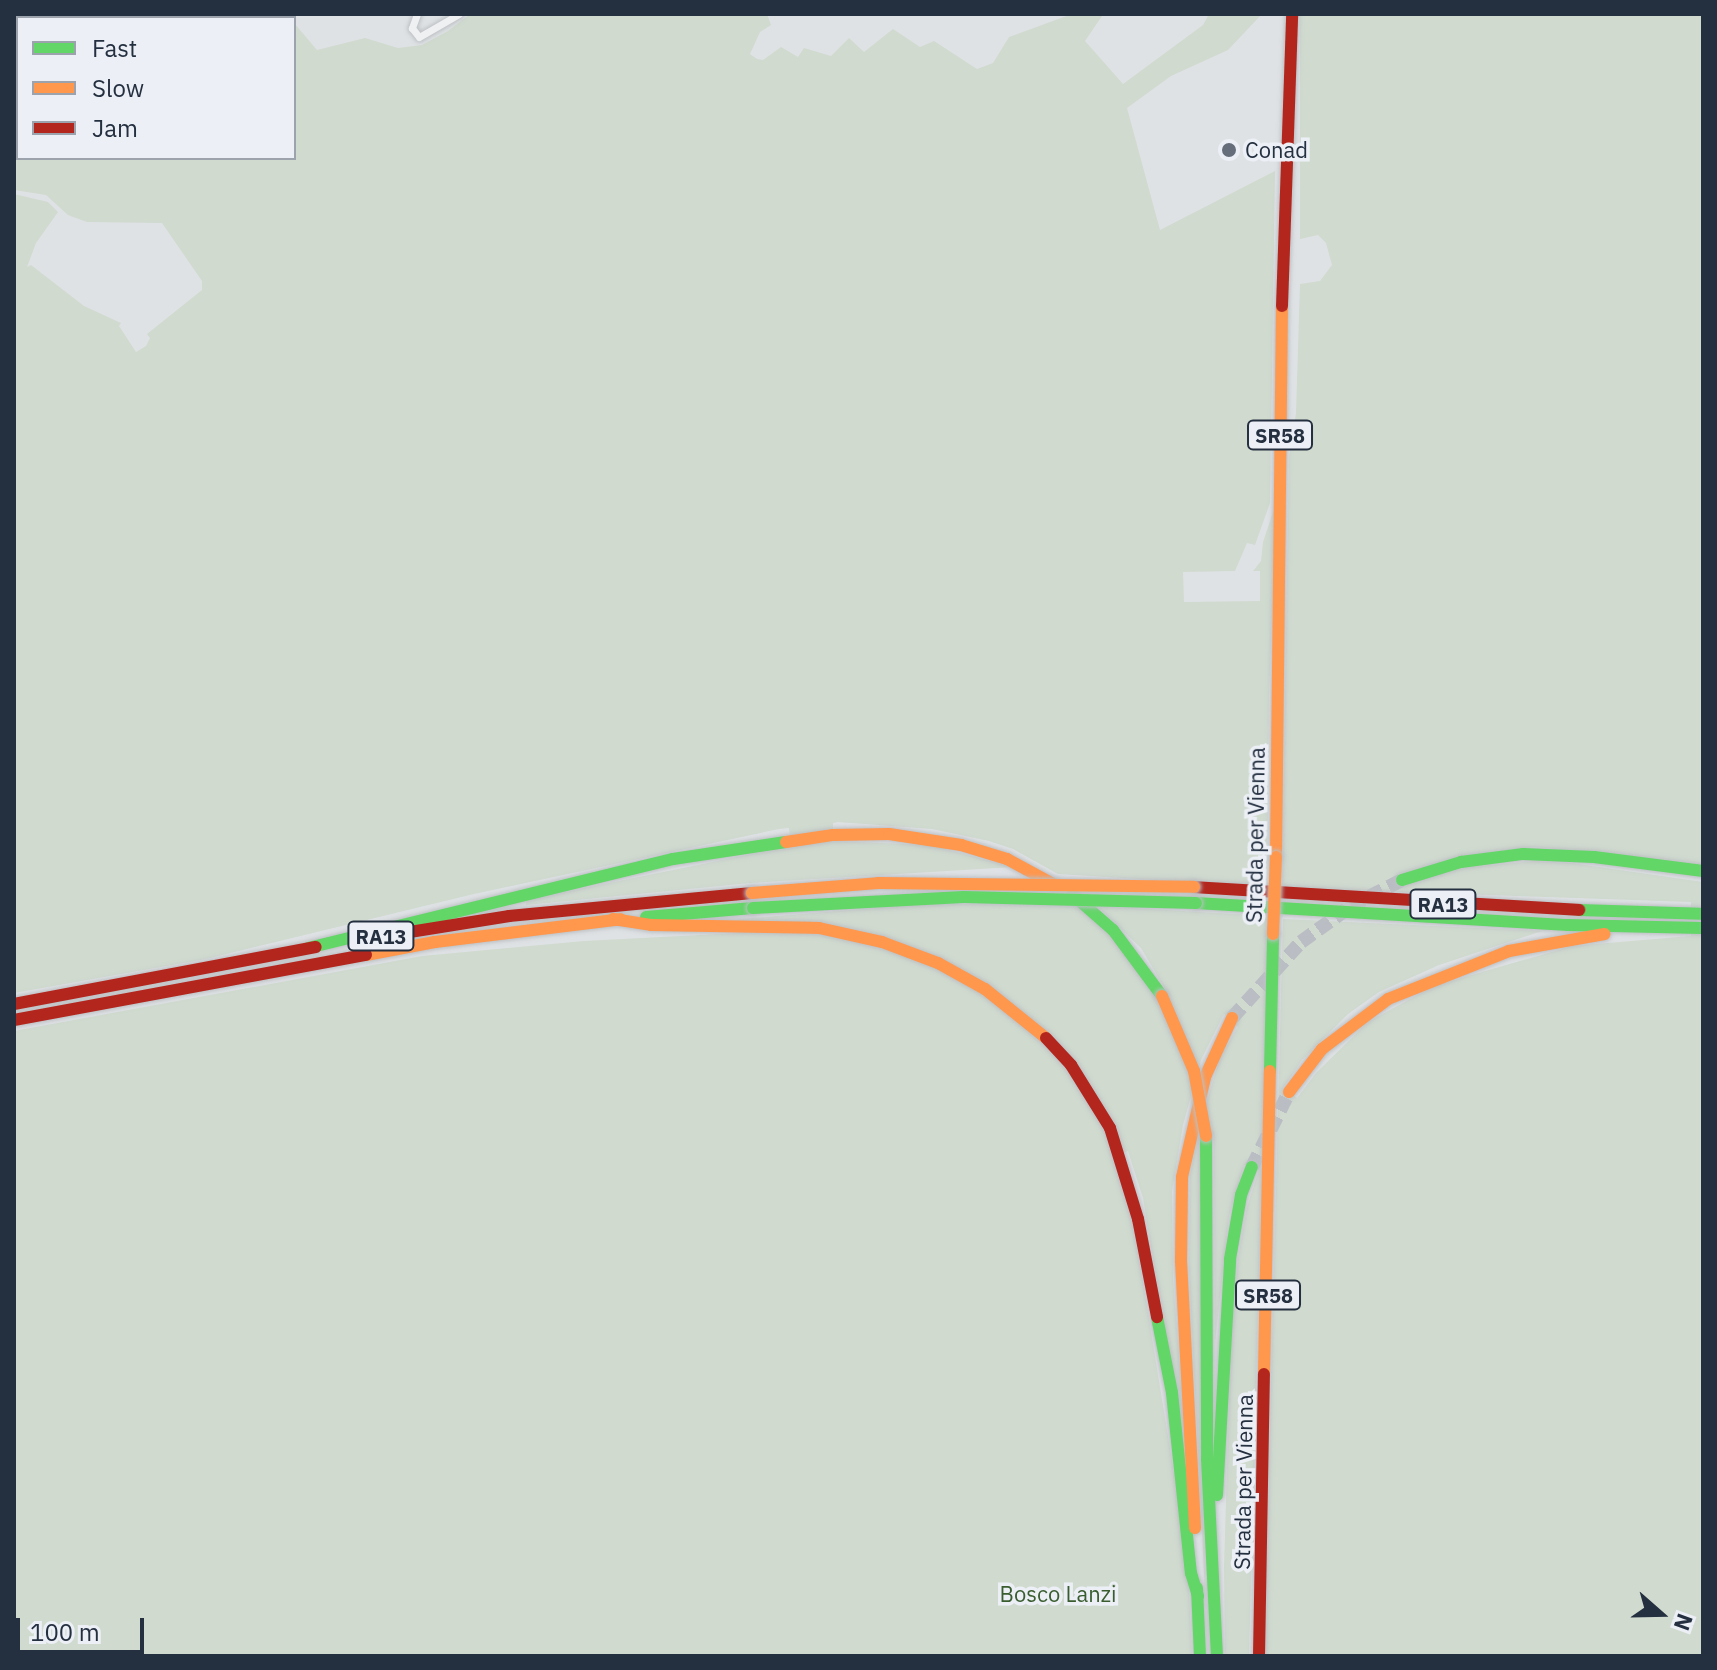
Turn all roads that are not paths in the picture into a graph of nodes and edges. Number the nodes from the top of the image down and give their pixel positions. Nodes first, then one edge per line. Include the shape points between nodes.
1 (459, 14) edge
2 (1292, 14) edge
3 (414, 17) edge
4 (1703, 871) edge
5 (1402, 880) tunnel mouth
6 (1697, 914) edge
7 (613, 919) junction
8 (1697, 928) edge
9 (1656, 929) junction
10 (308, 948) junction
11 (14, 1004) edge
12 (1232, 1018) tunnel mouth
13 (14, 1020) edge
14 (1289, 1092) tunnel mouth
15 (1252, 1167) tunnel mouth
16 (1214, 1575) junction
17 (1198, 1596) junction
18 (1200, 1656) edge
19 (1217, 1656) edge
20 (1259, 1656) edge

1 - 3 street via 419,37 412,28
2 - 20 main road, Strada per Vienna / SR58, bridge
4 - 5 main road via 1523,854 1461,862
6 - 10 main road, RA13, bridge via 1473,906 1194,887 878,883 509,916
7 - 9 main road, RA13, bridge via 964,897 1196,903
7 - 13 main road, RA13 via 317,961
7 - 17 main road via 651,925 819,928 925,957 985,989 1033,1024 1071,1065 1110,1128 1138,1219 1172,1393 1191,1573
8 - 9 main road, RA13
9 - 14 main road via 1539,943 1419,984 1340,1033
10 - 11 main road, RA13
10 - 16 main road, bridge via 673,859 790,839 889,834 983,851 1074,896 1121,940 1162,996 1194,1071 1206,1136 1207,1459
12 - 17 main road via 1205,1077 1182,1177
15 - 16 main road via 1234,1225 1226,1294
16 - 19 main road
17 - 18 main road

